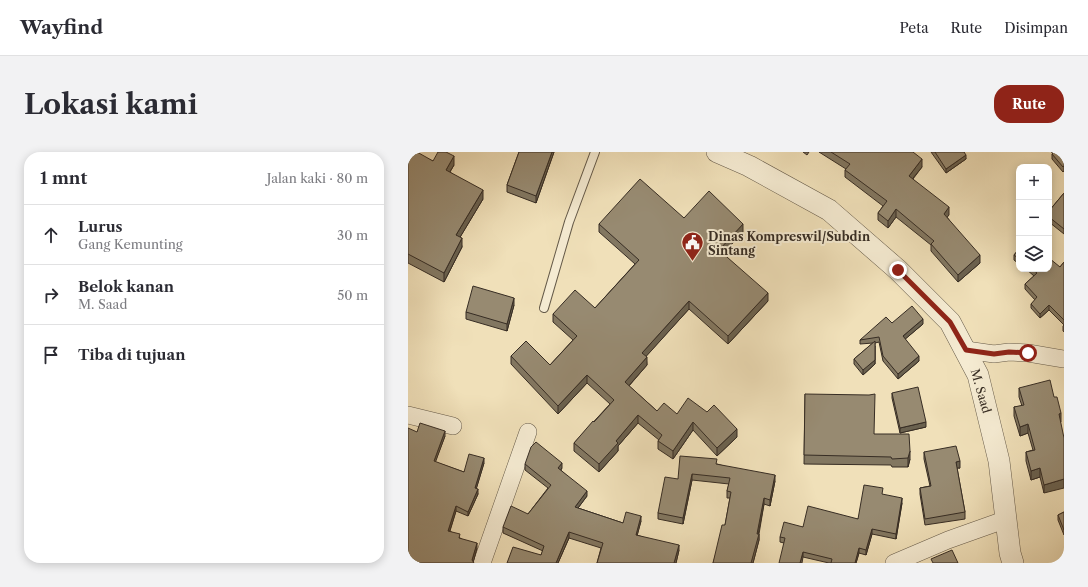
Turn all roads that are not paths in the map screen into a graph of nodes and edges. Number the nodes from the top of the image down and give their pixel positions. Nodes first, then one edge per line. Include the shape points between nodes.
1 (595, 152) edge
2 (717, 152) edge
3 (544, 308) dead end
4 (966, 350) junction
5 (1064, 359) edge
6 (408, 415) edge
7 (453, 426) dead end
8 (528, 432) dead end
9 (1007, 519) junction
10 (482, 563) edge
11 (894, 563) edge
12 (1013, 563) edge

1 - 3 lane via 569,222
2 - 4 street, M. Saad via 749,166 829,210 898,270 950,322
4 - 5 street via 994,354 1028,353
4 - 9 street, M. Saad via 978,375 985,403 999,461
6 - 7 street
8 - 10 street
9 - 11 street
9 - 12 street, M. Saad

